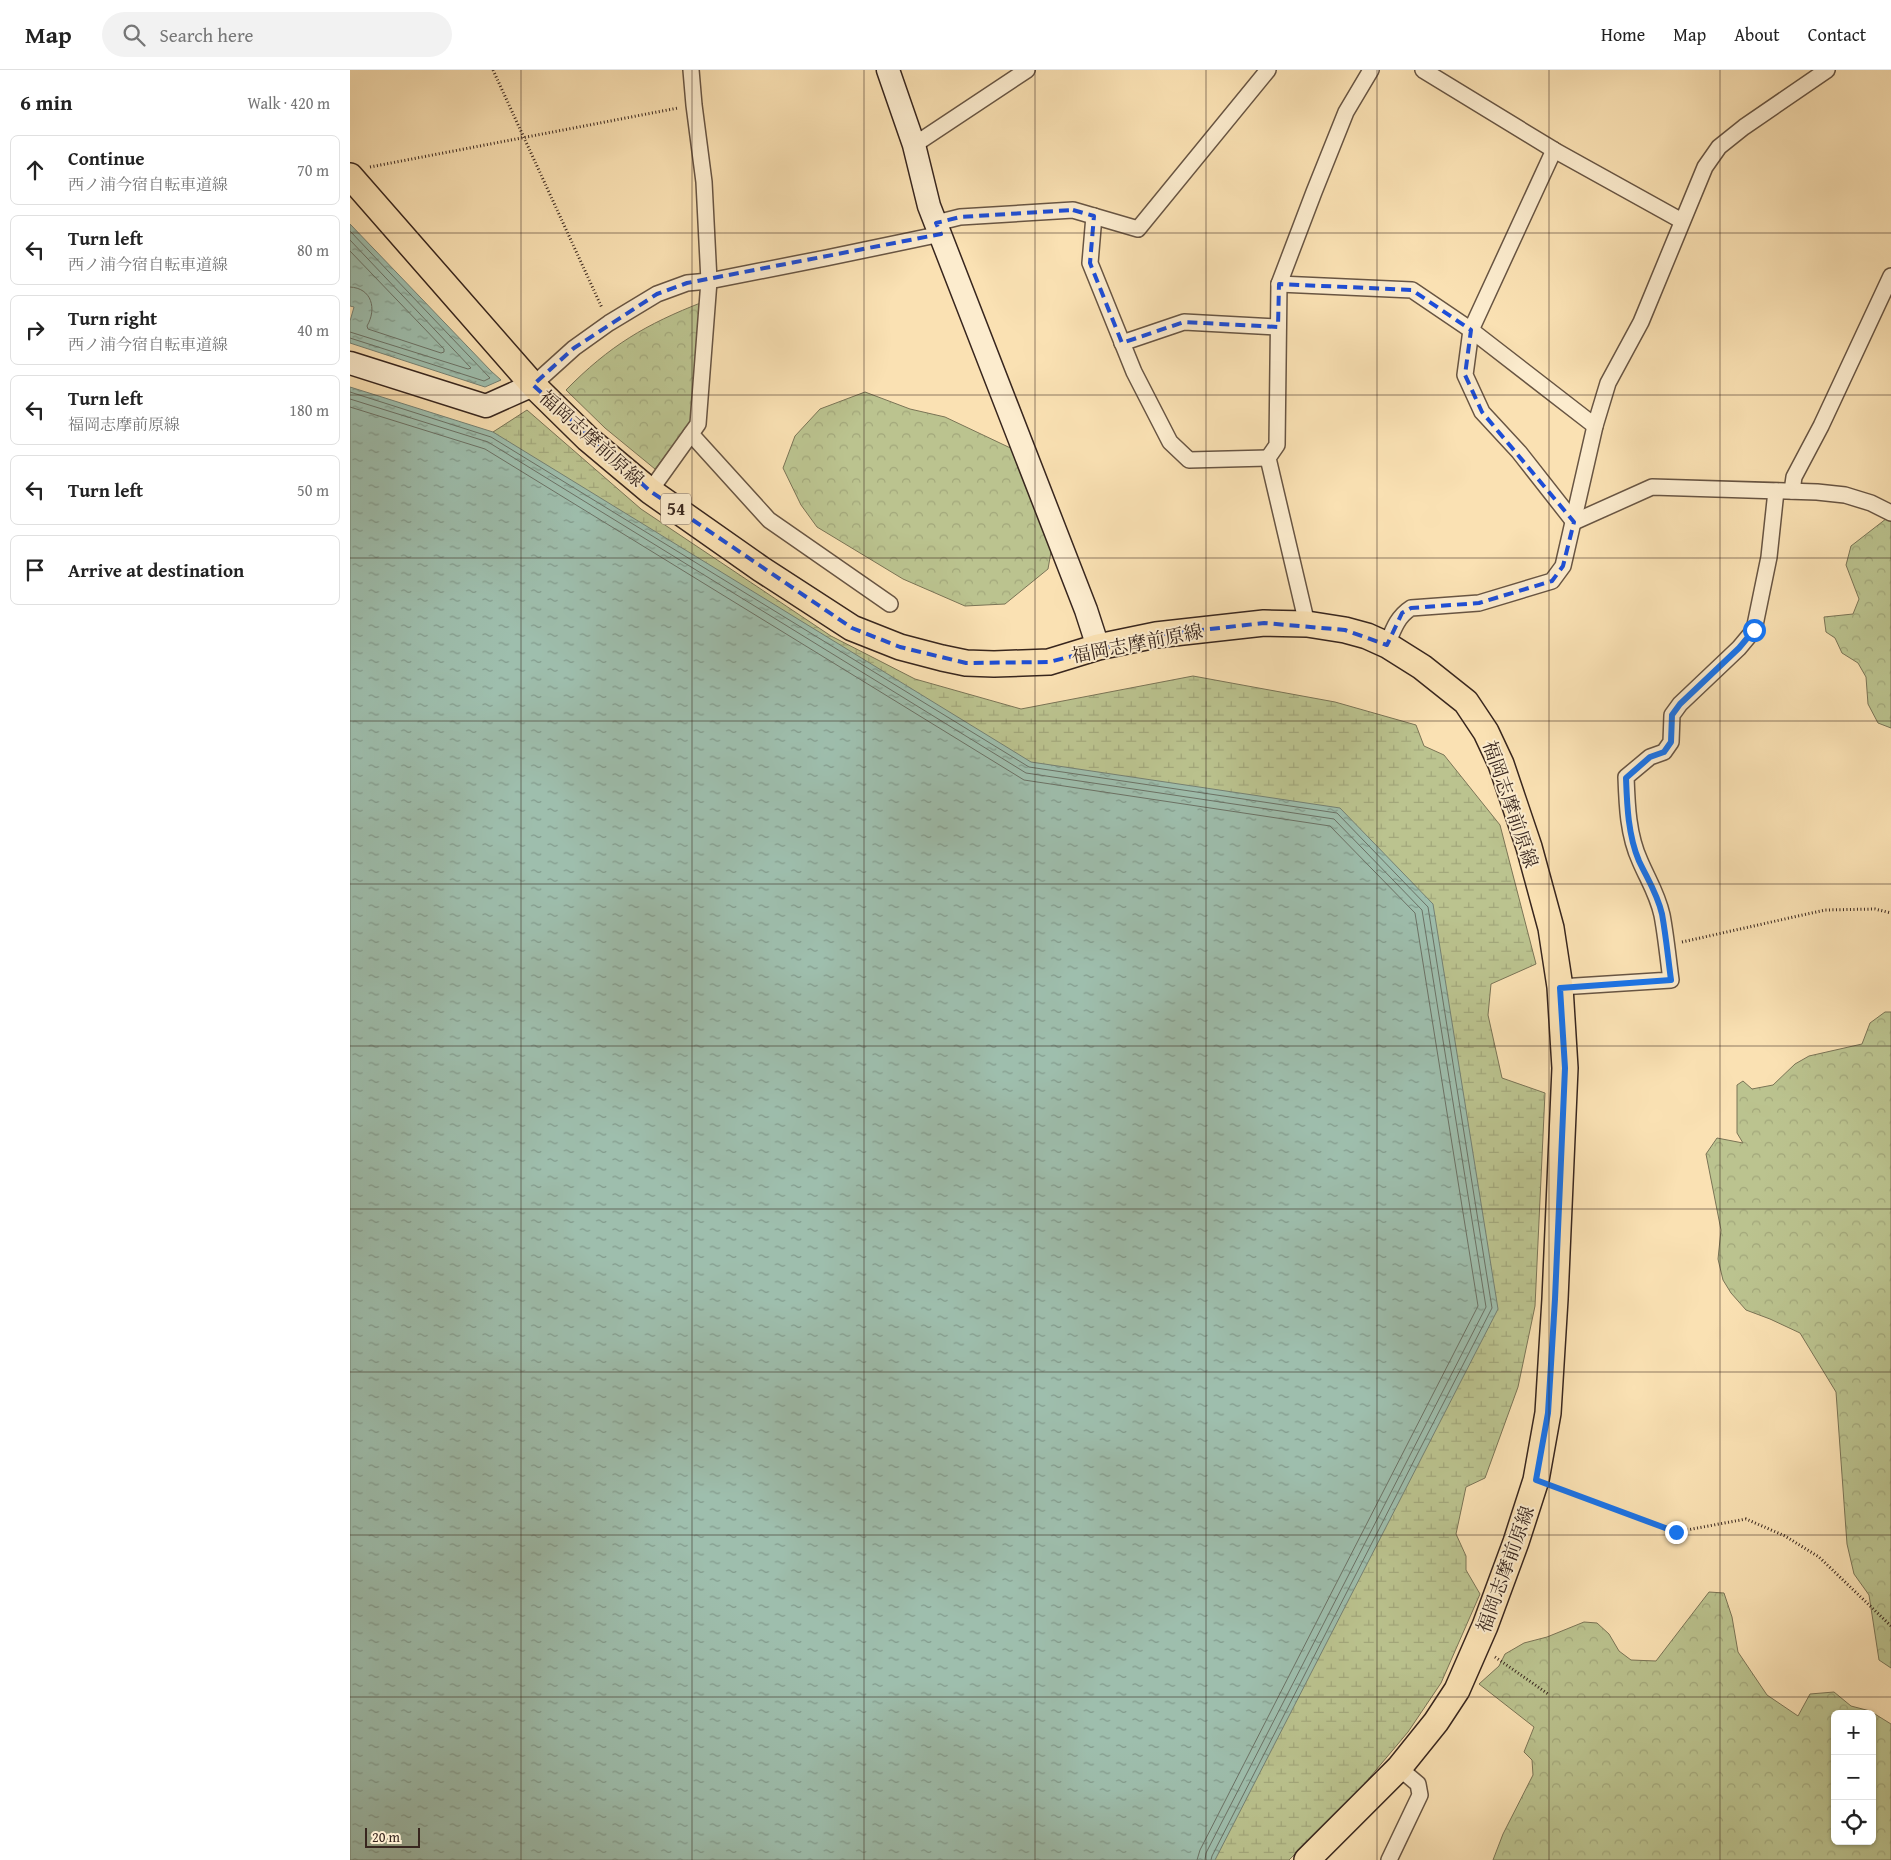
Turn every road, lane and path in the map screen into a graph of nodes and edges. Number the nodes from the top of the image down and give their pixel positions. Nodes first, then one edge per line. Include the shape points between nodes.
1 (493, 70) edge
2 (691, 70) edge
3 (888, 70) edge
4 (1027, 70) edge
5 (1268, 70) edge
6 (1370, 70) edge
7 (1423, 70) edge
8 (1826, 70) edge
9 (694, 105) junction
10 (524, 138) junction
11 (914, 146) junction
12 (1554, 150) junction
13 (360, 172) edge
14 (1094, 216) junction
15 (1682, 221) junction
16 (938, 228) junction
17 (1891, 276) edge
18 (709, 281) junction
19 (1279, 284) junction
20 (609, 323) junction
21 (1278, 327) junction
22 (1471, 330) junction
23 (1122, 343) junction
24 (350, 363) edge
25 (533, 385) junction
26 (1595, 426) junction
27 (691, 434) junction
28 (1268, 458) junction
29 (650, 491) junction
30 (1784, 491) junction
31 (1891, 513) edge
32 (1574, 522) junction
33 (890, 604) dead end
34 (1307, 624) junction
35 (1387, 646) junction
36 (1098, 647) junction
37 (1891, 913) edge
38 (1666, 945) junction
39 (1560, 988) junction
40 (1536, 1480) junction
41 (1891, 1626) edge
42 (1478, 1645) junction
43 (1548, 1694) dead end
44 (1400, 1768) junction
45 (1307, 1860) edge
46 (1389, 1860) edge

1 - 10 path
2 - 9 street
3 - 11 street
4 - 11 street
5 - 14 street via 1138,229
6 - 19 street via 1346,112
7 - 12 street
8 - 15 street via 1719,147 1705,167
9 - 10 path
9 - 18 street via 704,182
10 - 13 path
10 - 20 path
11 - 16 street
12 - 15 street
12 - 22 street
13 - 25 main road, 福岡志摩前原線 / 54
14 - 16 street via 1073,210 960,217
14 - 23 street via 1090,263
15 - 26 street via 1641,322 1608,383
16 - 18 street
16 - 36 street
17 - 30 street via 1821,426
18 - 20 street via 687,283 657,294
18 - 27 street via 698,424
19 - 21 street
19 - 22 street via 1412,290
20 - 25 street via 574,348
21 - 23 street via 1184,322
21 - 28 street via 1277,445
22 - 26 street
22 - 32 street via 1465,375 1482,412 1519,452
23 - 28 street via 1170,442 1189,460
24 - 25 street via 486,406
25 - 29 main road, 福岡志摩前原線 / 54 via 588,439
26 - 32 street
27 - 29 street
27 - 33 street via 769,520
28 - 34 street
29 - 36 main road, 福岡志摩前原線 / 54 via 761,570 852,628 900,646 966,663 994,664 1049,662
30 - 31 street via 1845,494
30 - 32 street via 1652,487
30 - 38 street via 1754,630 1680,704 1672,715 1671,742 1664,752 1650,757 1626,778 1631,833 1662,914
32 - 35 street via 1563,566 1552,580 1479,603 1411,608 1402,613
34 - 35 main road, 福岡志摩前原線 / 54 via 1367,636
34 - 36 main road, 福岡志摩前原線 / 54 via 1264,623 1156,635
35 - 39 main road, 福岡志摩前原線 / 54 via 1422,667 1466,702 1486,732 1501,764 1528,847 1551,928
37 - 38 path via 1875,909 1825,910
38 - 39 street via 1671,980
39 - 40 main road, 福岡志摩前原線 / 54 via 1565,1068 1555,1299 1548,1413
40 - 41 path via 1676,1532 1746,1519 1819,1557
40 - 42 main road, 福岡志摩前原線 / 54
42 - 43 path
42 - 44 main road, 福岡志摩前原線 / 54 via 1457,1690
44 - 45 main road, 福岡志摩前原線 / 54
44 - 46 street via 1418,1784 1420,1795

